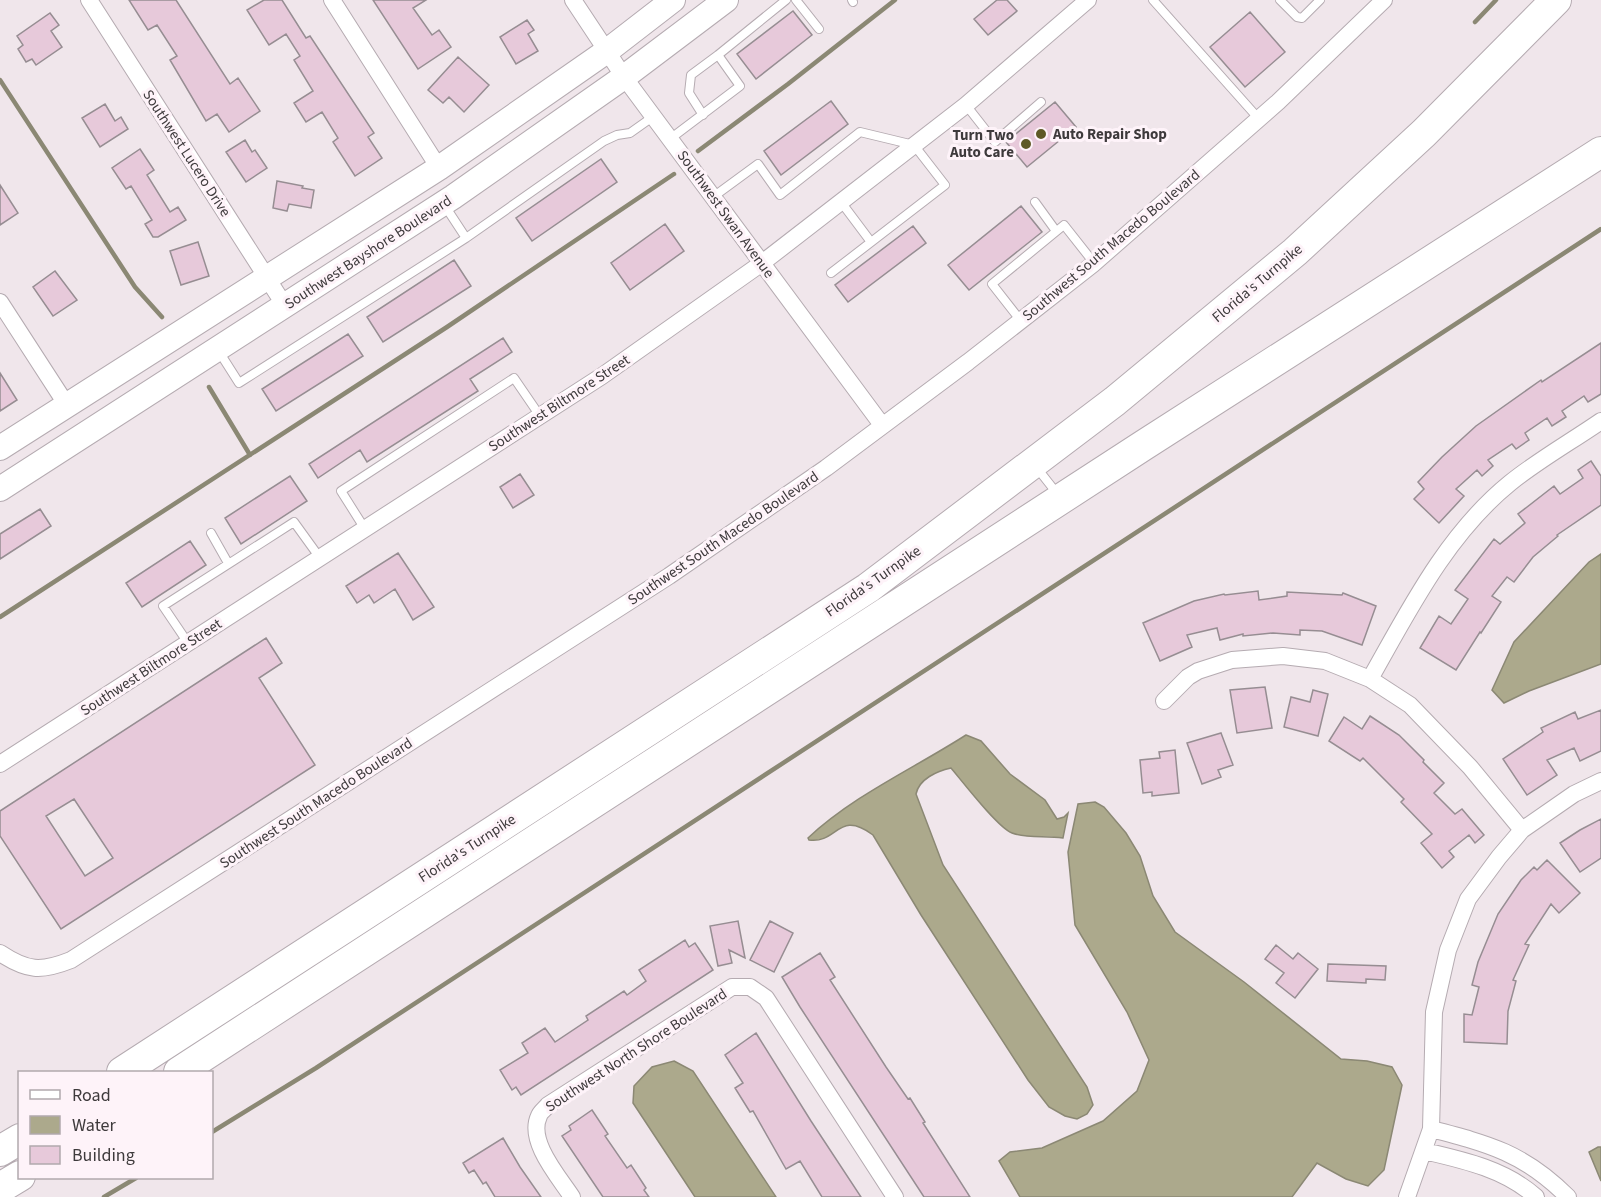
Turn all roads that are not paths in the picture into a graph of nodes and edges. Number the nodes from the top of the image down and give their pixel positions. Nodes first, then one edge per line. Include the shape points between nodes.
1 (89, 0) edge
2 (332, 0) edge
3 (573, 0) edge
4 (673, 0) edge
5 (726, 0) edge
6 (786, 0) edge
7 (796, 0) edge
8 (1088, 0) edge
9 (1153, 0) edge
10 (1280, 0) edge
11 (1320, 0) edge
12 (1384, 0) edge
13 (1556, 0) edge
14 (819, 29) dead end
15 (607, 51) junction
16 (717, 55) junction
17 (624, 77) junction
18 (1041, 102) dead end
19 (966, 105) junction
20 (703, 115) junction
21 (654, 116) junction
22 (1259, 119) junction
23 (670, 139) junction
24 (914, 145) junction
25 (1601, 152) edge
26 (439, 168) junction
27 (714, 197) junction
28 (841, 202) junction
29 (1035, 202) dead end
30 (443, 203) junction
31 (1056, 231) junction
32 (466, 238) junction
33 (871, 242) junction
34 (762, 263) junction
35 (1094, 263) junction
36 (831, 273) dead end
37 (267, 279) junction
38 (0, 302) edge
39 (285, 306) junction
40 (1021, 321) junction
41 (218, 349) junction
42 (98, 387) junction
43 (68, 406) junction
44 (540, 416) junction
45 (1601, 421) edge
46 (882, 425) junction
47 (0, 448) edge
48 (1033, 463) junction
49 (2, 488) edge
50 (1062, 500) junction
51 (365, 529) junction
52 (211, 533) dead end
53 (320, 558) junction
54 (228, 563) junction
55 (188, 643) junction
56 (1370, 680) junction
57 (1164, 701) dead end
58 (0, 764) edge
59 (1601, 781) edge
60 (1522, 830) junction
61 (0, 952) edge
62 (124, 1071) edge
63 (181, 1071) edge
64 (1431, 1129) junction
65 (18, 1140) edge
66 (0, 1151) edge
67 (1424, 1151) junction
68 (18, 1177) edge
69 (0, 1188) edge
70 (1563, 1191) edge
71 (572, 1197) edge
72 (895, 1197) edge
73 (1407, 1197) edge
74 (1536, 1197) edge
75 (1543, 1197) edge

1 - 37 street, Southwest Lucero Drive
2 - 26 street
3 - 15 street, Southwest Swan Avenue
4 - 15 main road
5 - 17 main road, Southwest Bayshore Boulevard
6 - 16 lane
7 - 14 lane
8 - 19 street, Southwest Biltmore Street
9 - 22 lane
10 - 11 lane via 1302,18
12 - 22 street, Southwest South Macedo Boulevard
13 - 48 highway, Florida's Turnpike via 1424,133 1295,252 1115,401
15 - 17 street, Southwest Swan Avenue
15 - 26 main road
16 - 20 lane via 692,75 689,93
16 - 20 lane via 740,86
17 - 21 street, Southwest Swan Avenue
17 - 30 main road, Southwest Bayshore Boulevard
18 - 19 lane via 995,142
19 - 24 street, Southwest Biltmore Street
20 - 23 lane
21 - 23 street, Southwest Swan Avenue
21 - 32 lane via 630,133 604,141
22 - 35 street, Southwest South Macedo Boulevard
23 - 27 street, Southwest Swan Avenue
24 - 27 lane via 860,132 780,195 758,164
24 - 28 street, Southwest Biltmore Street
24 - 33 lane via 945,185
25 - 50 highway
26 - 37 main road
27 - 34 street, Southwest Swan Avenue
28 - 33 lane
28 - 34 street, Southwest Biltmore Street
29 - 31 lane
30 - 32 lane
30 - 39 main road, Southwest Bayshore Boulevard
31 - 35 lane via 1064,225
31 - 40 lane via 992,284
32 - 41 lane via 239,383
33 - 36 lane
34 - 44 street, Southwest Biltmore Street
34 - 46 street, Southwest Swan Avenue
35 - 40 street, Southwest South Macedo Boulevard
37 - 39 street, Southwest Lucero Drive
37 - 42 main road
38 - 43 street
39 - 41 main road, Southwest Bayshore Boulevard
40 - 46 street, Southwest South Macedo Boulevard
41 - 49 main road, Southwest Bayshore Boulevard
42 - 43 main road
42 - 49 main road via 88,404 14,454 4,472
43 - 47 main road
44 - 51 street, Southwest Biltmore Street
44 - 51 lane via 514,378 341,491
45 - 56 street via 1510,483 1462,531 1416,596
46 - 61 street, Southwest South Macedo Boulevard via 669,576 71,960 48,969 14,962
48 - 50 lane
48 - 62 highway, Florida's Turnpike via 868,588
50 - 63 highway
51 - 53 street, Southwest Biltmore Street
52 - 54 lane
53 - 54 lane via 294,522
53 - 55 street, Southwest Biltmore Street
54 - 55 lane via 163,606
55 - 58 street, Southwest Biltmore Street
56 - 57 street via 1325,661 1283,656 1232,660 1188,677
56 - 60 street via 1410,705 1470,767
59 - 60 street via 1574,794
60 - 64 street via 1468,899 1448,950 1434,1012
64 - 67 street
64 - 70 street via 1508,1152
65 - 66 highway
67 - 73 street
67 - 74 street via 1501,1174
68 - 69 highway
70 - 75 street via 1548,1188
71 - 72 street, Southwest North Shore Boulevard via 535,1134 539,1115 732,987 750,987 766,998

